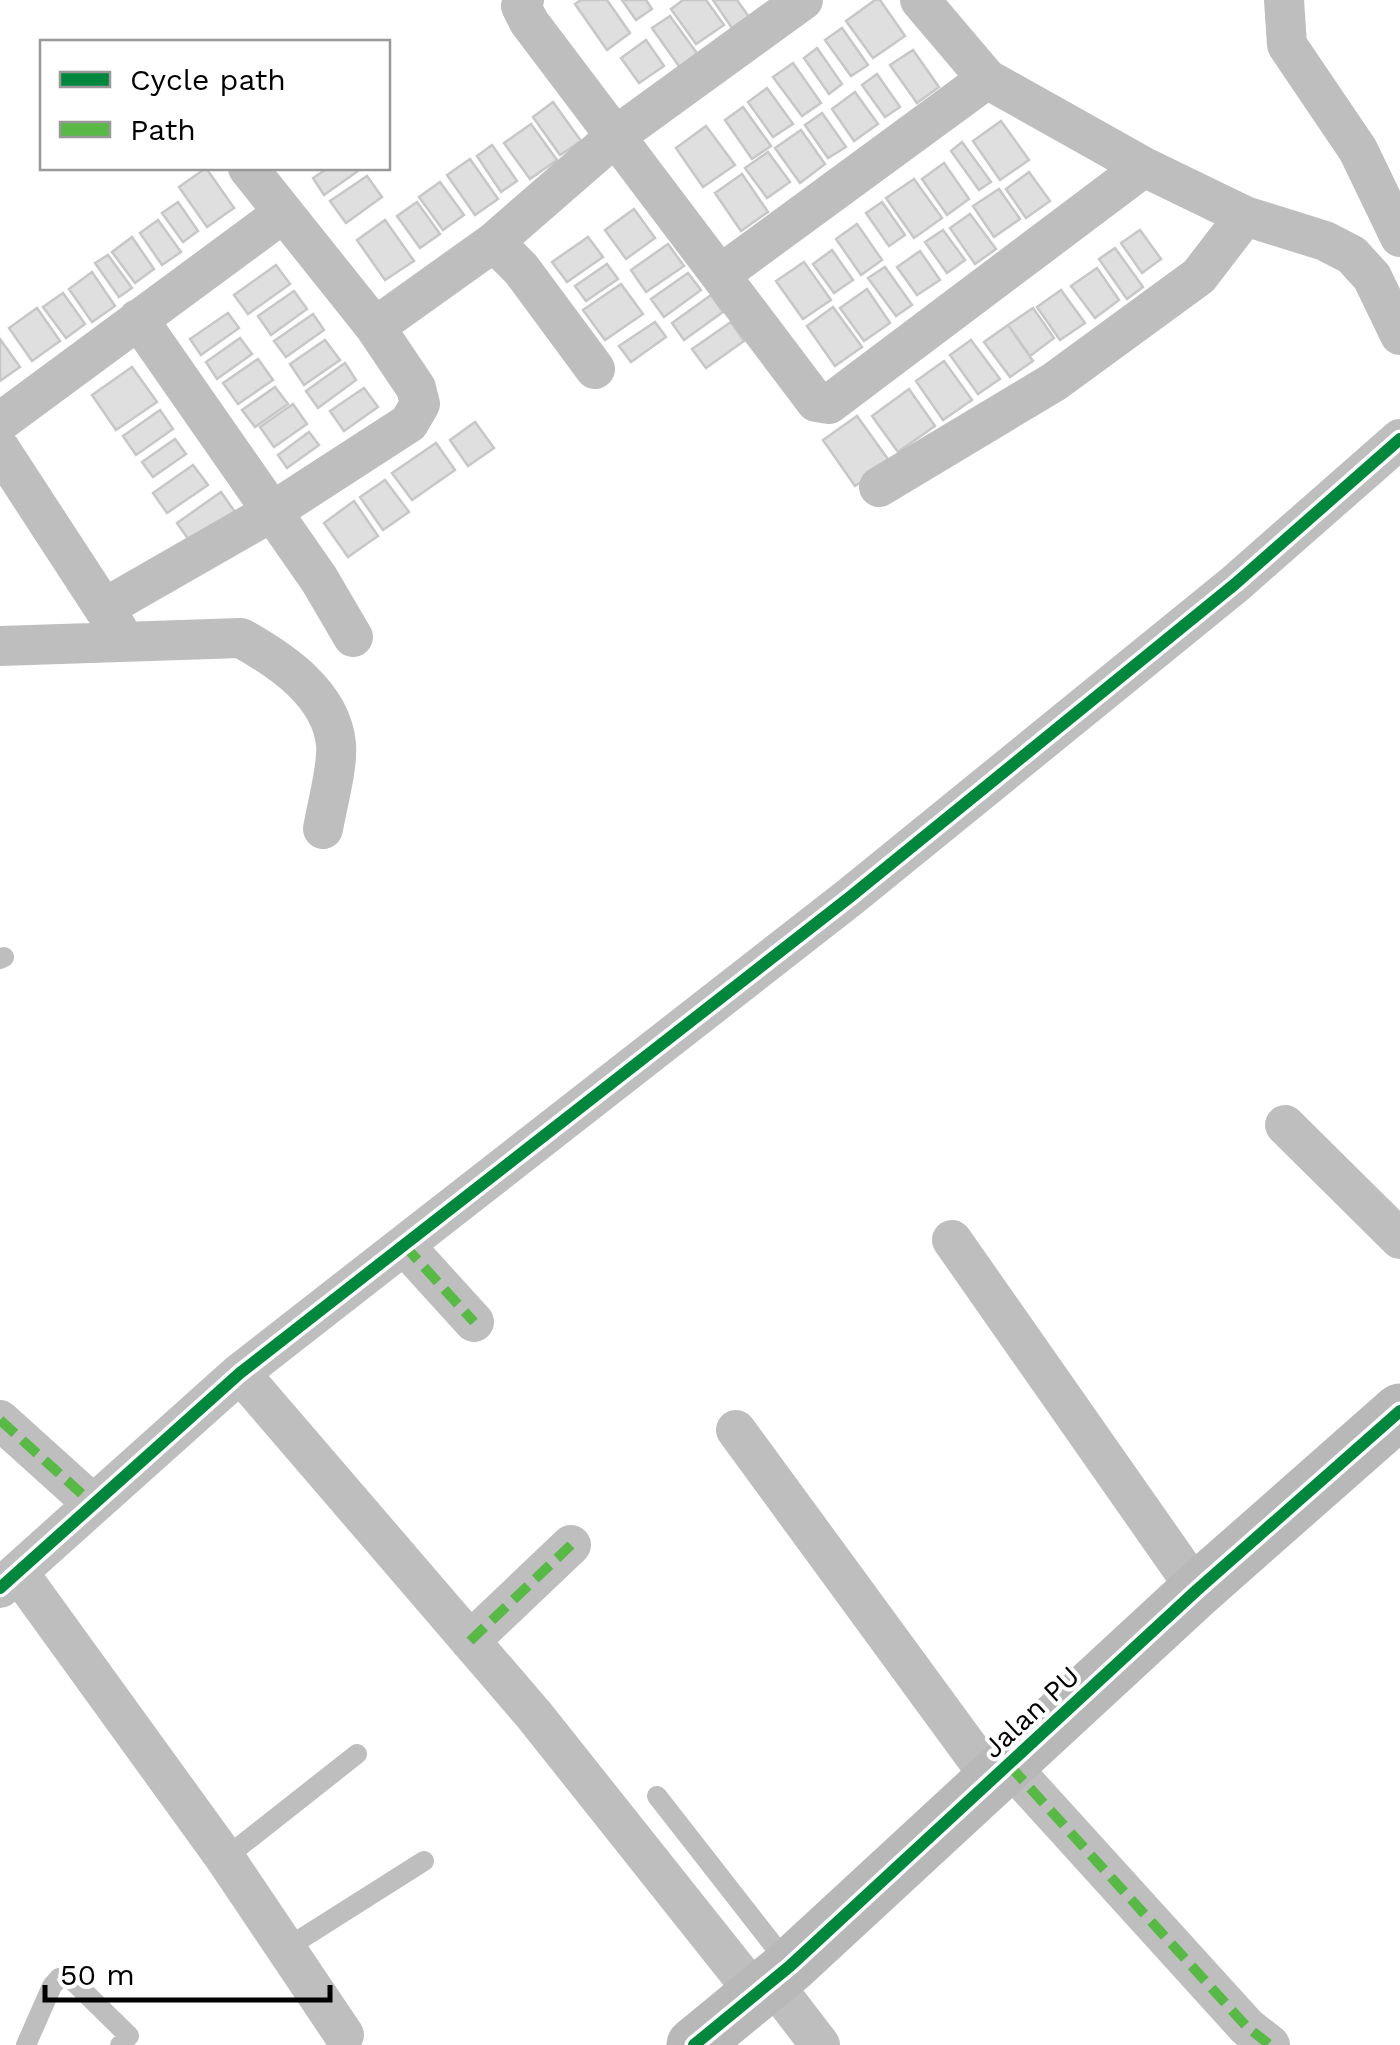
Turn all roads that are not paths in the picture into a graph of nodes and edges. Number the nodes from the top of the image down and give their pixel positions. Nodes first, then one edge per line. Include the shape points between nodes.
1 (524, 0) edge
2 (803, 0) edge
3 (920, 0) edge
4 (1284, 0) edge
5 (988, 79) junction
6 (617, 135) junction
7 (1144, 167) junction
8 (249, 170) edge
9 (282, 214) junction
10 (1244, 216) junction
11 (1400, 238) edge
12 (494, 242) junction
13 (721, 274) junction
14 (138, 319) junction
15 (375, 327) junction
16 (1400, 335) edge
17 (596, 369) dead end
18 (0, 422) edge
19 (1400, 439) edge
20 (0, 450) edge
21 (879, 487) dead end
22 (270, 513) junction
23 (115, 624) junction
24 (353, 637) dead end
25 (0, 646) edge
26 (322, 829) dead end
27 (1285, 1126) dead end
28 (1400, 1239) edge
29 (952, 1240) dead end
30 (404, 1245) junction
31 (474, 1322) dead end
32 (240, 1373) junction
33 (1400, 1411) edge
34 (0, 1420) edge
35 (736, 1430) dead end
36 (93, 1504) junction
37 (571, 1545) dead end
38 (9, 1580) edge
39 (1197, 1590) junction
40 (470, 1641) junction
41 (356, 1754) dead end
42 (1002, 1774) junction
43 (657, 1796) dead end
44 (225, 1858) junction
45 (424, 1861) dead end
46 (284, 1950) junction
47 (773, 1981) junction
48 (344, 2034) dead end
49 (130, 2042) edge
50 (26, 2045) edge
51 (694, 2045) edge
52 (820, 2045) edge
53 (1270, 2045) edge

1 - 6 street via 529,22
2 - 6 street
3 - 5 street
4 - 11 street via 1287,46 1358,150
5 - 7 street
5 - 13 street
6 - 12 street
6 - 13 street
7 - 10 street
7 - 13 street via 829,404 816,402
8 - 9 street
9 - 14 street
9 - 15 street
10 - 16 street via 1352,255 1372,276
10 - 21 street via 1199,276 1054,382
12 - 15 street
12 - 17 street
14 - 18 street
14 - 22 street
15 - 22 street via 416,388 420,404 410,423
19 - 30 street via 1220,596 850,898
20 - 23 street
22 - 23 street
22 - 24 street
23 - 25 street
23 - 26 street via 241,638 294,675 326,708 336,746
27 - 28 street
29 - 39 street
30 - 31 street
30 - 32 street
32 - 36 street
32 - 40 street
33 - 39 street, Jalan PU
34 - 36 street
35 - 42 street
36 - 38 street
37 - 40 street
38 - 44 street
39 - 42 street, Jalan PU
40 - 47 street
41 - 44 lane
42 - 47 street, Jalan PU
42 - 53 street
43 - 47 lane
44 - 46 street
45 - 46 lane
46 - 48 street
47 - 51 street, Jalan PU
47 - 52 street
49 - 50 lane via 69,1977 52,1986

